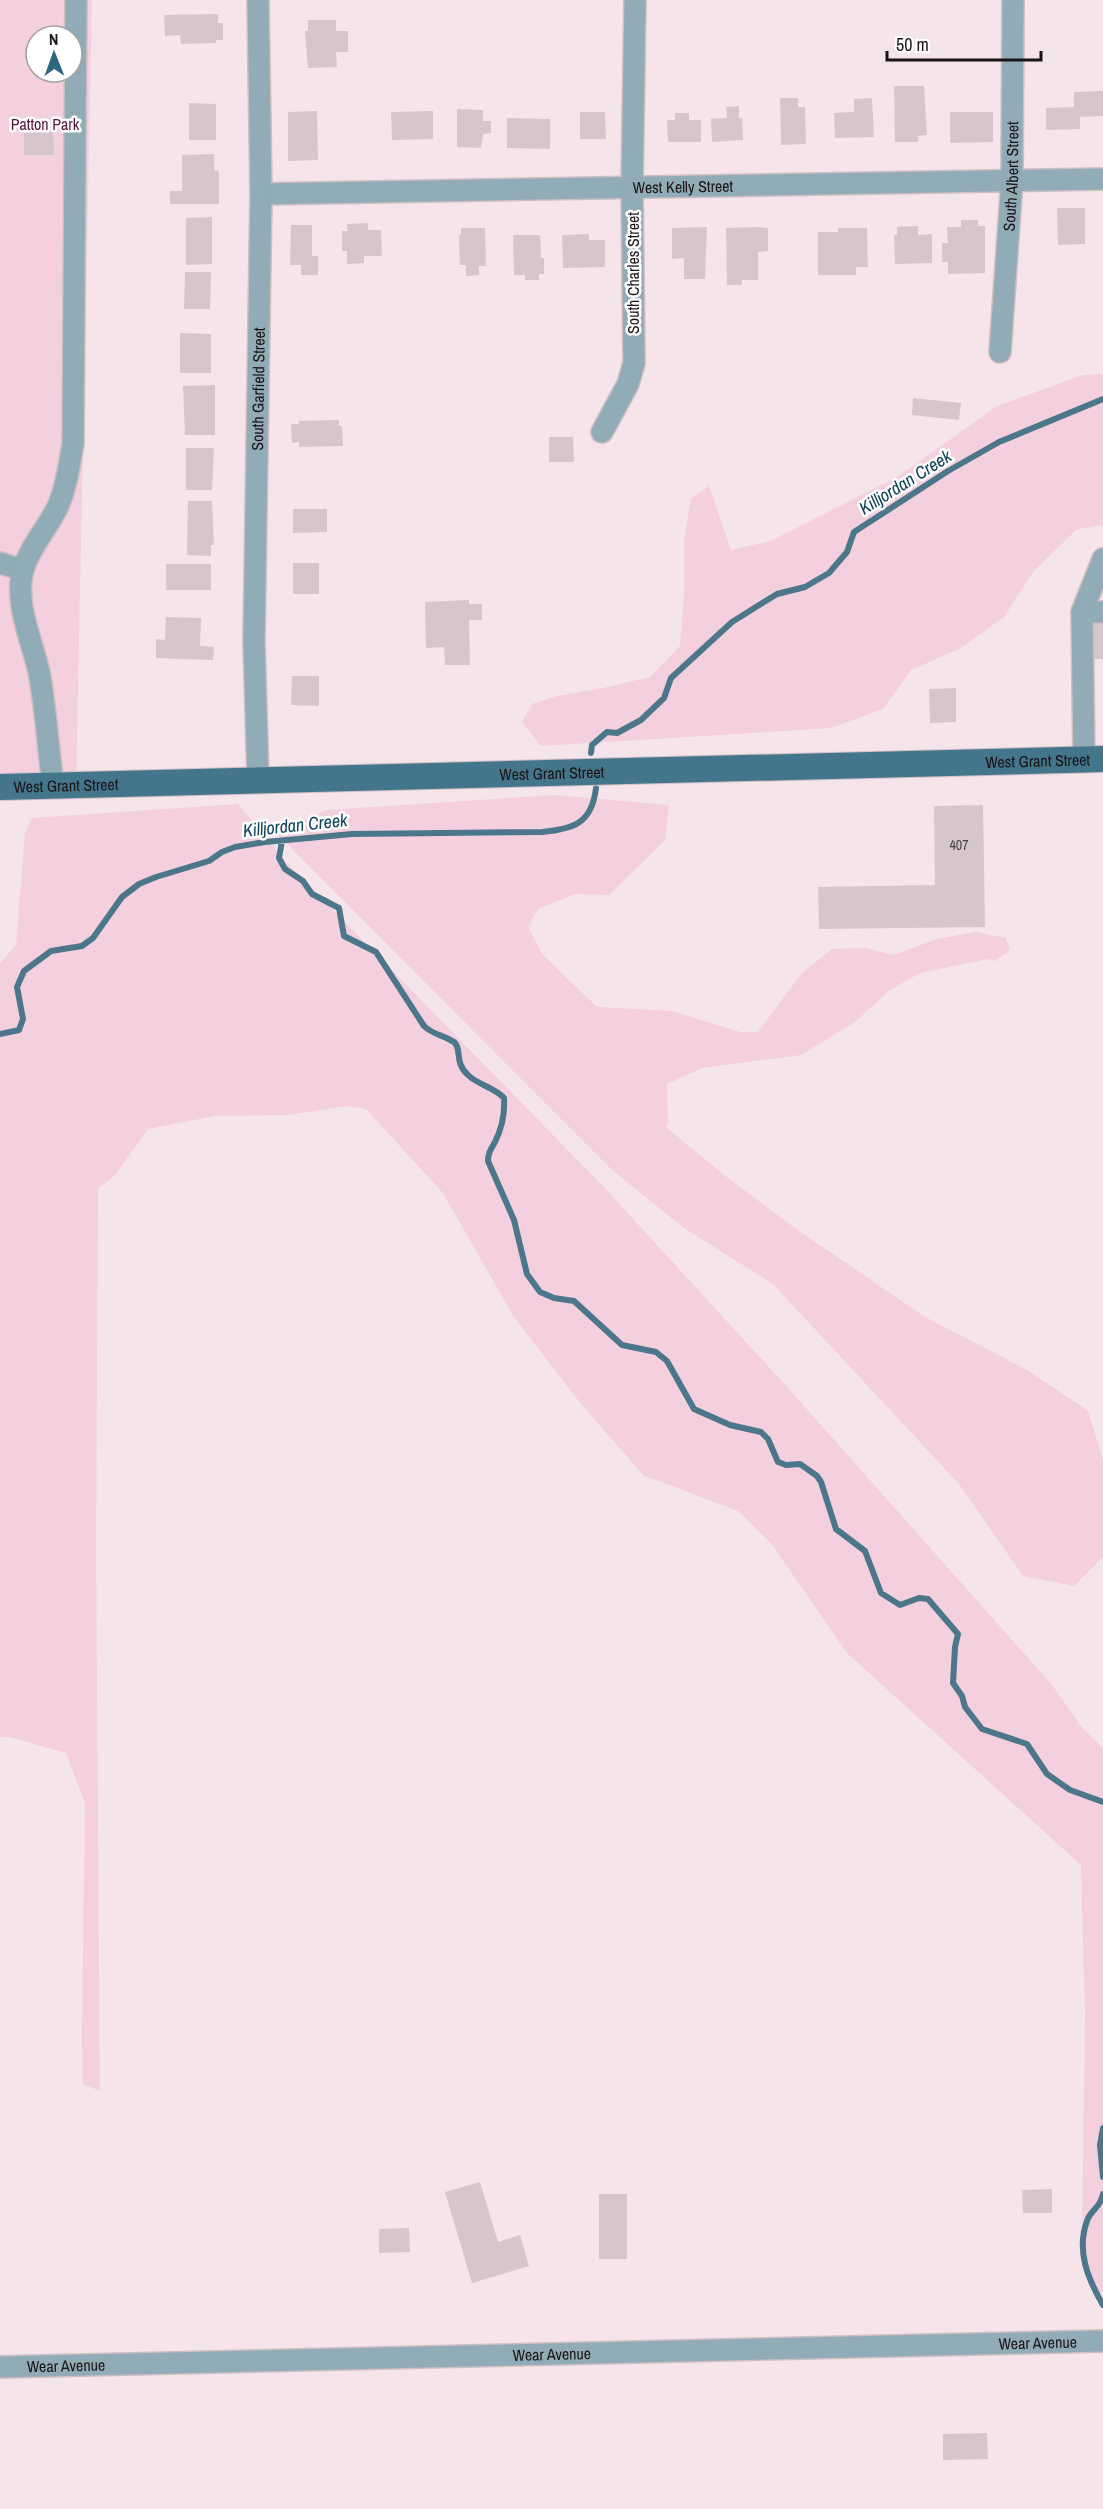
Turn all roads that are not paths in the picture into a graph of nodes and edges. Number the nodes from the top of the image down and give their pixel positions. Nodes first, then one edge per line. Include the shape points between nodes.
1 (76, 0) edge
2 (258, 0) edge
3 (635, 0) edge
4 (1013, 0) edge
5 (1103, 179) edge
6 (1012, 180) junction
7 (632, 187) junction
8 (261, 194) junction
9 (1000, 352) dead end
10 (602, 432) dead end
11 (1103, 559) edge
12 (0, 563) edge
13 (23, 570) junction
14 (1092, 612) edge
15 (1093, 760) edge
16 (258, 779) junction
17 (53, 785) junction
18 (0, 787) edge
19 (1103, 2341) edge
20 (0, 2367) edge

1 - 13 street via 73,444 58,507
2 - 8 street, South Garfield Street
3 - 7 street, South Charles Street
4 - 6 street, South Albert Street
5 - 6 street, West Kelly Street
6 - 7 street, West Kelly Street
6 - 9 street, South Albert Street
7 - 8 street, West Kelly Street
7 - 10 street, South Charles Street via 634,363 628,384
8 - 16 street, South Garfield Street via 254,641
11 - 14 street
12 - 13 street
13 - 17 street via 22,600 39,673
14 - 15 street
15 - 16 main road, West Grant Street
16 - 17 main road, West Grant Street
17 - 18 main road, West Grant Street
19 - 20 street, Wear Avenue

